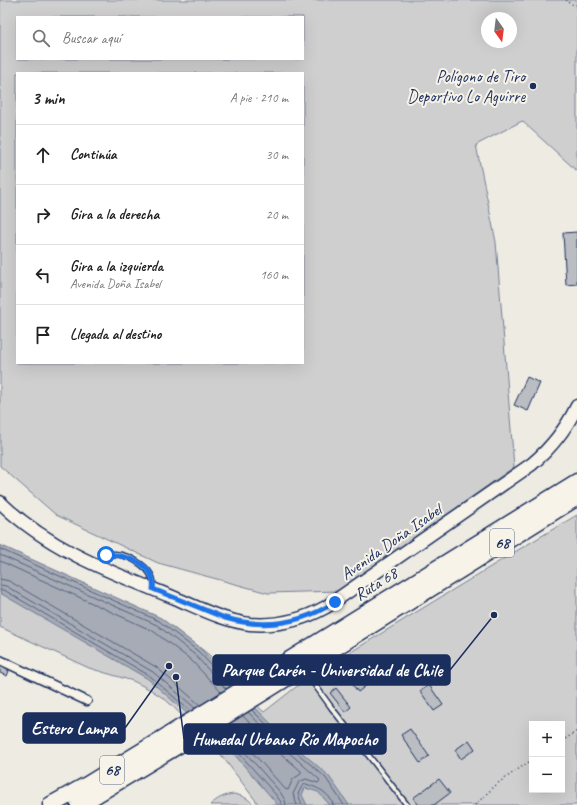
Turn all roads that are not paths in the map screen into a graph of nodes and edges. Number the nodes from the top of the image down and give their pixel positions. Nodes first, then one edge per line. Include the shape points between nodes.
1 (577, 406) edge
2 (577, 471) edge
3 (577, 482) edge
4 (577, 497) edge
5 (0, 502) edge
6 (577, 509) edge
7 (497, 531) junction
8 (98, 567) junction
9 (153, 589) junction
10 (427, 589) junction
11 (0, 660) edge
12 (303, 667) junction
13 (251, 692) junction
14 (87, 701) dead end
15 (176, 738) junction
16 (51, 805) edge
17 (78, 805) edge
18 (407, 805) edge

1 - 9 street, Avenida Doña Isabel via 558,438 532,464 317,612 297,620 249,624 225,618
2 - 7 highway
3 - 7 highway, Ruta 68 / 68
4 - 10 highway, Ruta 68 / 68
5 - 8 street, Avenida Doña Isabel via 16,517 47,538
6 - 10 highway via 499,555
7 - 13 highway, Ruta 68 / 68
8 - 9 street, Avenida Doña Isabel
8 - 9 lane via 106,555 115,554 131,559 150,572 154,582
10 - 12 highway, Ruta 68 / 68
11 - 14 street
12 - 13 highway, Ruta 68 / 68
12 - 18 lane
13 - 15 highway, Ruta 68 / 68
15 - 16 highway, Ruta 68 / 68
15 - 17 highway, Ruta 68 / 68

